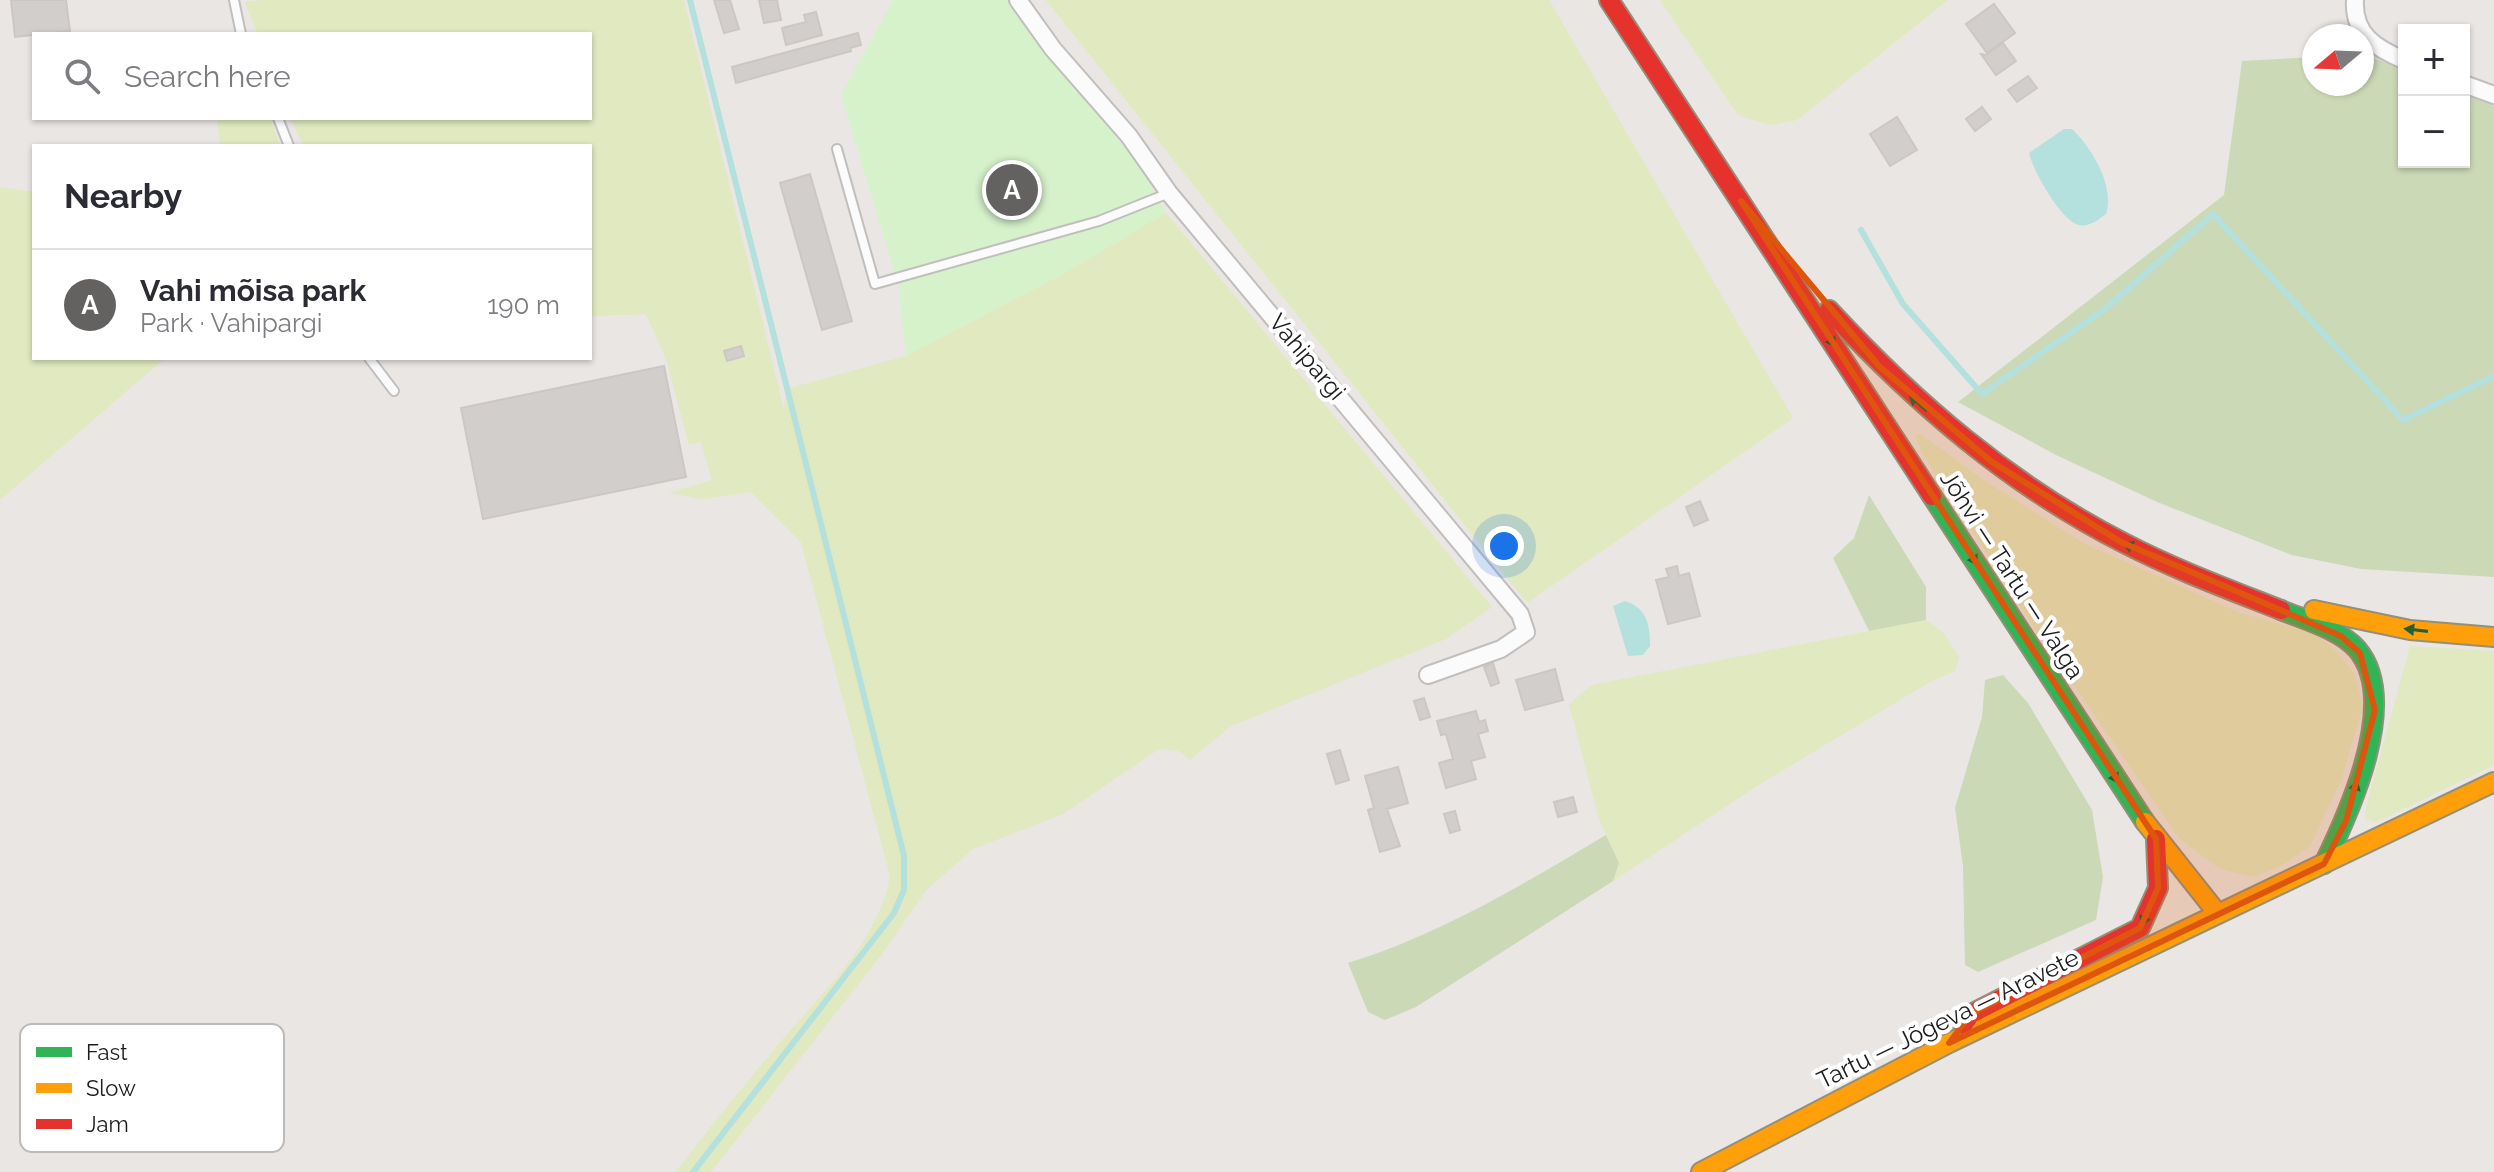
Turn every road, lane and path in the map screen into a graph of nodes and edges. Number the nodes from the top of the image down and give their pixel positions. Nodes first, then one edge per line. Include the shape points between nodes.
1 (234, 0) edge
2 (1018, 0) edge
3 (1609, 0) edge
4 (2355, 0) edge
5 (241, 32) edge
6 (2398, 58) edge
7 (2470, 86) edge
8 (2494, 95) edge
9 (279, 120) edge
10 (288, 144) edge
11 (837, 149) dead end
12 (1169, 193) junction
13 (1741, 201) junction
14 (371, 360) edge
15 (394, 391) dead end
16 (2204, 581) junction
17 (2494, 637) edge
18 (1428, 675) dead end
19 (2494, 782) edge
20 (2156, 839) junction
21 (2324, 864) junction
22 (2218, 914) junction
23 (1949, 1043) junction
24 (1701, 1172) edge

1 - 5 lane
2 - 12 street, Vahipargi
3 - 13 main road, Jõhvi — Tartu — Valga
4 - 6 street via 2358,28 2376,49
7 - 8 street
9 - 10 lane
11 - 12 lane via 875,284 1099,221
12 - 18 street, Vahipargi via 1520,614 1526,632 1501,649
16 -> 13 main road via 2121,542 1992,462 1925,409 1828,309
13 -> 20 main road, Jõhvi — Tartu — Valga
14 - 15 lane
17 -> 16 main road via 2410,630
21 -> 16 main road via 2346,821 2375,710 2360,653 2341,636
19 - 21 main road
20 - 22 main road, Jõhvi — Tartu — Valga
20 -> 23 main road via 2158,888 2140,928 1971,1014
21 - 22 main road
22 - 23 main road, Tartu — Jõgeva — Aravete
23 - 24 main road, Tartu — Jõgeva — Aravete

